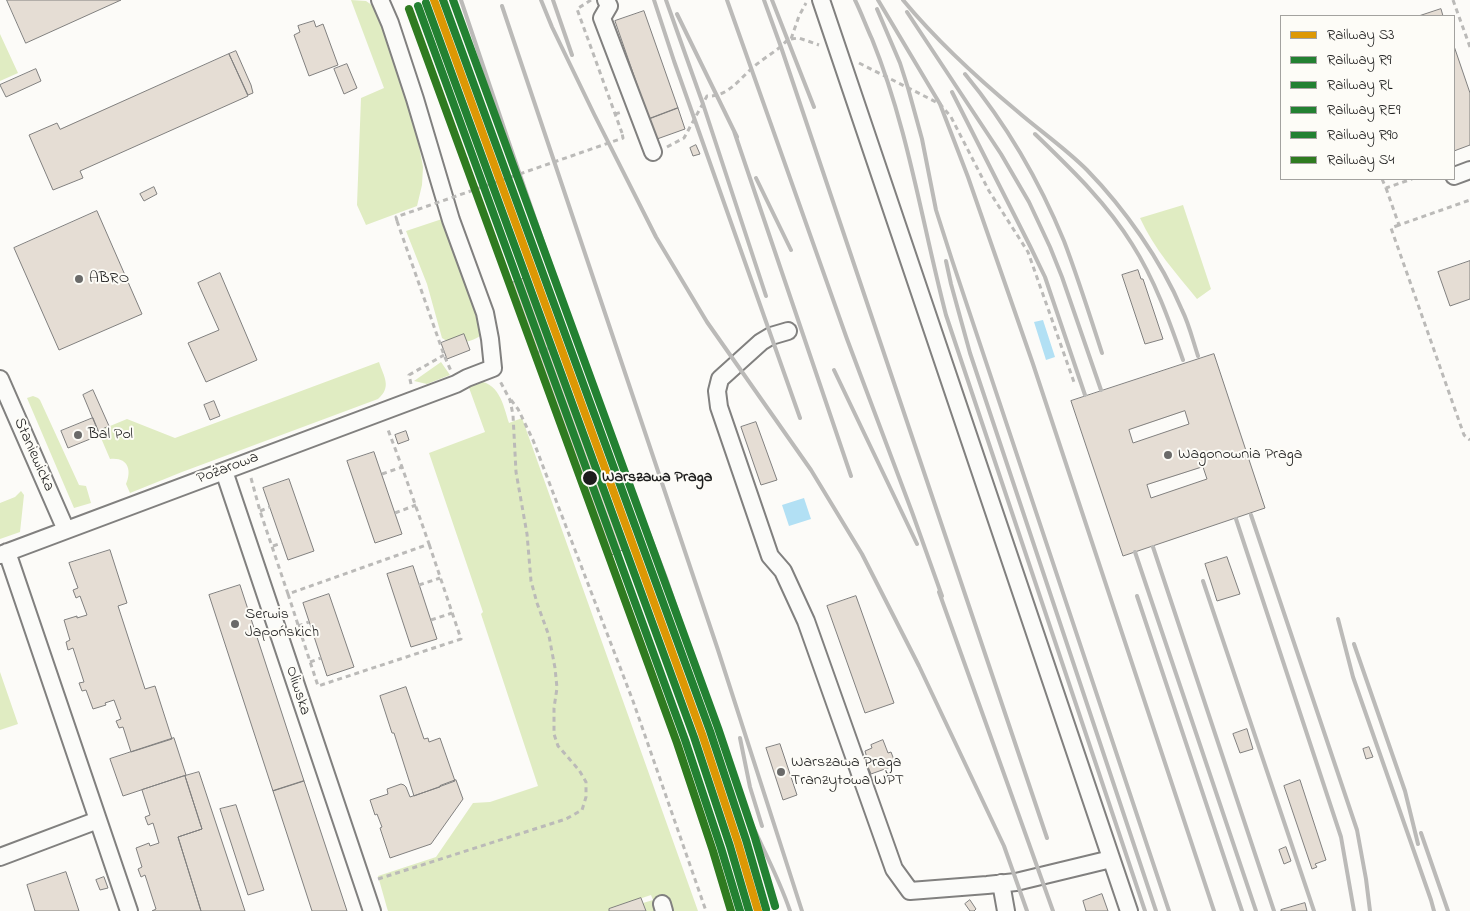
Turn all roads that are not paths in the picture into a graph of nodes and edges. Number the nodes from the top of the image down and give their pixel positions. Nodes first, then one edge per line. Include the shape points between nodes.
1 (380, 0) edge
2 (606, 0) edge
3 (820, 0) edge
4 (653, 152) road end
5 (1470, 170) edge
6 (1455, 175) edge
7 (788, 331) dead end
8 (0, 379) edge
9 (224, 471) junction
10 (66, 530) junction
11 (4, 553) edge
12 (98, 820) junction
13 (0, 857) edge
14 (1111, 859) junction
15 (1001, 883) junction
16 (129, 911) edge
17 (372, 911) edge
18 (1006, 911) edge
19 (1129, 911) edge

1 - 9 street, Pożarowa via 415,99 451,220 485,313 493,368
2 - 4 street via 609,6 602,18
3 - 14 street
5 - 6 street
7 - 15 street via 761,342 720,379 717,391 719,407 770,556 783,571 806,621 894,869 910,891
8 - 10 street, Staniewicka
9 - 10 street, Pożarowa
9 - 17 street, Oliwska
10 - 11 street, Pożarowa
11 - 12 street
12 - 13 street
12 - 16 street
14 - 15 street
14 - 19 street
15 - 18 street

